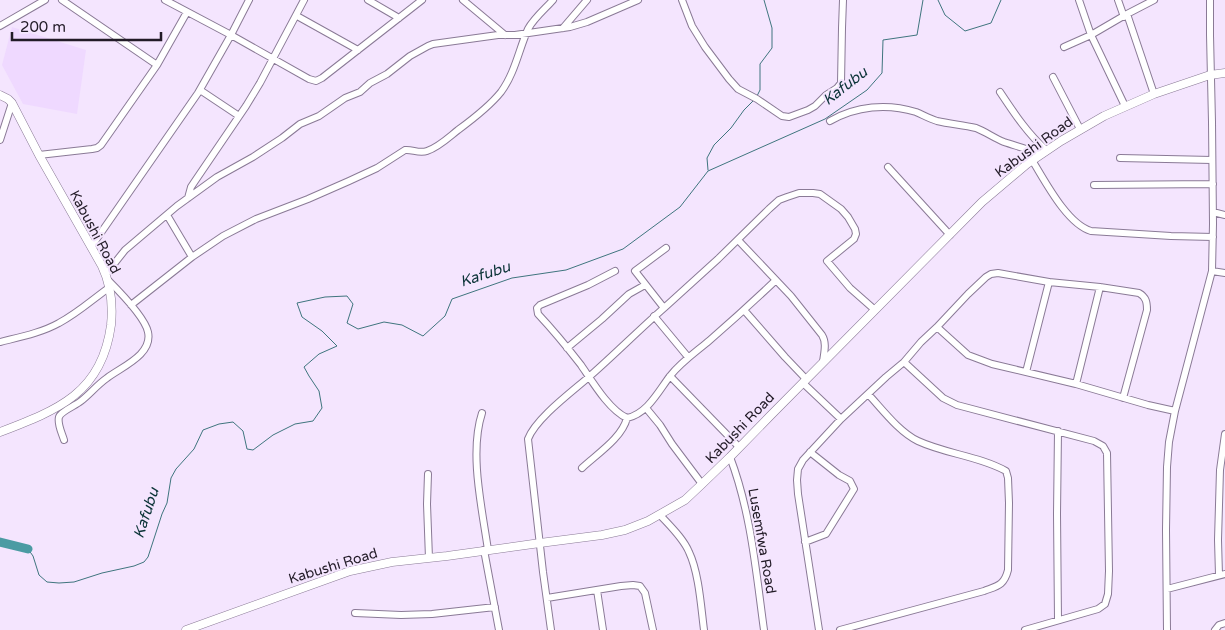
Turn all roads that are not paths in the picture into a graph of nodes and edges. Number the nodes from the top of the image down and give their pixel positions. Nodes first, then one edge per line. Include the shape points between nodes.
1 (30, 0) edge
2 (45, 0) edge
3 (62, 0) edge
4 (165, 0) edge
5 (249, 0) edge
6 (304, 0) edge
7 (368, 0) edge
8 (422, 0) edge
9 (463, 0) edge
10 (553, 0) edge
11 (587, 0) edge
12 (638, 0) edge
13 (682, 0) edge
14 (843, 0) edge
15 (1079, 0) edge
16 (1118, 0) edge
17 (1154, 0) edge
18 (1210, 0) edge
19 (28, 11) junction
20 (187, 12) junction
21 (297, 16) junction
22 (1126, 16) junction
23 (399, 18) junction
24 (0, 26) edge
25 (562, 28) junction
26 (527, 33) junction
27 (231, 35) junction
28 (505, 35) junction
29 (1091, 35) junction
30 (1064, 47) dead end
31 (358, 50) junction
32 (273, 59) junction
33 (157, 65) junction
34 (1225, 73) edge
35 (1210, 75) junction
36 (1053, 77) dead end
37 (200, 90) junction
38 (1000, 92) dead end
39 (1154, 94) junction
40 (0, 95) edge
41 (12, 103) junction
42 (1126, 106) junction
43 (239, 116) junction
44 (830, 121) dead end
45 (1080, 129) junction
46 (0, 140) edge
47 (1043, 152) junction
48 (38, 155) junction
49 (1120, 158) dead end
50 (1032, 160) junction
51 (1212, 160) junction
52 (888, 167) dead end
53 (1213, 184) junction
54 (1094, 185) dead end
55 (188, 198) junction
56 (1213, 212) junction
57 (167, 215) junction
58 (1225, 215) edge
59 (950, 235) junction
60 (1213, 238) junction
61 (738, 240) junction
62 (91, 247) junction
63 (666, 248) dead end
64 (192, 257) junction
65 (615, 271) dead end
66 (1212, 271) junction
67 (1225, 273) edge
68 (108, 280) junction
69 (776, 280) junction
70 (1049, 282) junction
71 (645, 285) junction
72 (1100, 287) junction
73 (131, 305) junction
74 (664, 308) junction
75 (744, 310) junction
76 (875, 310) junction
77 (654, 316) junction
78 (937, 328) junction
79 (0, 342) edge
80 (567, 348) junction
81 (688, 357) junction
82 (823, 362) junction
83 (904, 362) junction
84 (1026, 372) junction
85 (670, 376) junction
86 (589, 377) junction
87 (804, 381) junction
88 (89, 382) junction
89 (1076, 384) junction
90 (94, 389) junction
91 (868, 394) junction
92 (1124, 398) junction
93 (646, 408) junction
94 (1174, 411) junction
95 (482, 413) dead end
96 (627, 418) junction
97 (841, 419) junction
98 (1058, 431) junction
99 (0, 432) edge
100 (1225, 434) edge
101 (64, 440) dead end
102 (740, 447) junction
103 (810, 452) junction
104 (730, 458) junction
105 (582, 468) dead end
106 (428, 474) dead end
107 (702, 484) junction
108 (1223, 498) edge
109 (660, 515) junction
110 (540, 542) junction
111 (805, 542) junction
112 (486, 550) junction
113 (429, 558) junction
114 (1222, 574) edge
115 (1167, 589) junction
116 (596, 590) junction
117 (547, 598) junction
118 (495, 607) junction
119 (355, 613) dead end
120 (1058, 620) junction
121 (1225, 623) edge
122 (186, 630) edge
123 (499, 630) edge
124 (551, 630) edge
125 (602, 630) edge
126 (653, 630) edge
127 (704, 630) edge
128 (764, 630) edge
129 (819, 630) edge
130 (840, 630) edge
131 (1025, 630) edge
132 (1166, 630) edge
133 (1215, 630) edge

1 - 19 street
2 - 19 street
3 - 33 street
4 - 20 street
5 - 27 street
6 - 21 street
7 - 23 street
8 - 23 street
9 - 28 street
10 - 26 street
11 - 25 street
12 - 25 street via 587,22
13 - 14 street via 692,26 738,89 789,117 815,106 840,86
15 - 29 street
16 - 22 street
17 - 22 street
18 - 35 street
19 - 24 street
20 - 27 street
20 - 33 street
21 - 31 street
21 - 32 street
22 - 29 street
22 - 39 street
23 - 31 street
25 - 26 street
26 - 28 street
26 - 64 street via 502,91 468,123 435,147 422,152 405,150 349,181 256,218
27 - 32 street
27 - 37 street
28 - 55 street via 428,46 360,92 300,124
29 - 30 street
29 - 42 street
31 - 32 street via 316,80
32 - 43 street
33 - 48 street via 101,145 92,149
34 - 35 main road, Kabushi Road
35 - 39 main road, Kabushi Road
35 - 51 street
36 - 45 street
37 - 43 street
37 - 62 street
38 - 47 street
39 - 42 main road, Kabushi Road
40 - 41 main road, Kabushi Road
41 - 46 street
41 - 48 main road, Kabushi Road
42 - 45 main road, Kabushi Road
43 - 55 street via 191,187
44 - 47 street via 861,108 904,109 938,121 975,128 1004,142
45 - 47 main road, Kabushi Road
47 - 50 main road, Kabushi Road
48 - 62 main road, Kabushi Road
49 - 51 street
50 - 59 main road, Kabushi Road via 982,202
50 - 60 street via 1059,203 1085,229
51 - 53 street
52 - 59 street
53 - 54 street
53 - 56 street
55 - 57 street
56 - 58 street
56 - 60 street
57 - 64 street
57 - 68 street via 125,250
59 - 76 main road, Kabushi Road
60 - 66 street
61 - 69 street
61 - 74 street
61 - 76 street via 779,200 799,193 820,194 841,209 856,234 827,261
62 - 68 main road, Kabushi Road
63 - 71 street via 635,271
64 - 73 street
65 - 80 street via 537,308 538,314
66 - 67 street
66 - 94 street
68 - 73 street
68 - 79 street via 75,313 57,324
68 - 88 main road, Kabushi Road via 112,310 109,334 104,355
69 - 75 street
69 - 82 street via 824,339
70 - 72 street
70 - 78 street via 991,274
70 - 84 street
71 - 74 street
71 - 80 street via 629,294
72 - 89 street
72 - 92 street via 1139,293 1147,304
73 - 90 street via 148,331 148,344 139,356
74 - 77 street
75 - 81 street
75 - 87 street
76 - 82 main road, Kabushi Road
77 - 81 street
77 - 86 street
78 - 83 street
78 - 84 street via 968,355
80 - 86 street
81 - 85 street
82 - 87 main road, Kabushi Road
83 - 91 street
83 - 98 street via 943,398 958,405
84 - 89 street
85 - 93 street
85 - 102 street
86 - 96 street via 620,415
86 - 110 street via 530,432 528,439
87 - 97 street
87 - 102 main road, Kabushi Road
88 - 90 street
88 - 99 main road, Kabushi Road via 65,403
89 - 92 street
90 - 101 street via 61,413 59,422
91 - 97 street
91 - 130 street via 917,441 1006,471 1008,570 1001,584 984,591
92 - 94 street
93 - 96 street
93 - 107 street
94 - 115 street via 1167,467
95 - 112 street via 478,425 477,479
96 - 105 street via 619,434
97 - 103 street
98 - 120 street
98 - 120 street via 1094,441 1108,453 1109,571 1105,604
100 - 108 street via 1220,470
102 - 104 main road, Kabushi Road
103 - 111 street via 798,469 797,480
103 - 111 street via 850,481 854,489 826,534
104 - 107 main road, Kabushi Road
104 - 128 street, Lusemfwa Road via 747,518
106 - 113 street
107 - 109 main road, Kabushi Road
108 - 114 street via 1218,540
109 - 110 main road, Kabushi Road via 625,530
109 - 127 street via 689,550
110 - 112 main road, Kabushi Road
110 - 117 street
111 - 129 street
112 - 113 main road, Kabushi Road
112 - 118 street
113 - 122 main road, Kabushi Road via 350,571
114 - 115 street
115 - 132 street
116 - 117 street
116 - 125 street
116 - 126 street via 640,586 645,593
117 - 124 street
118 - 119 street via 432,614
118 - 123 street
120 - 131 street
121 - 133 street

